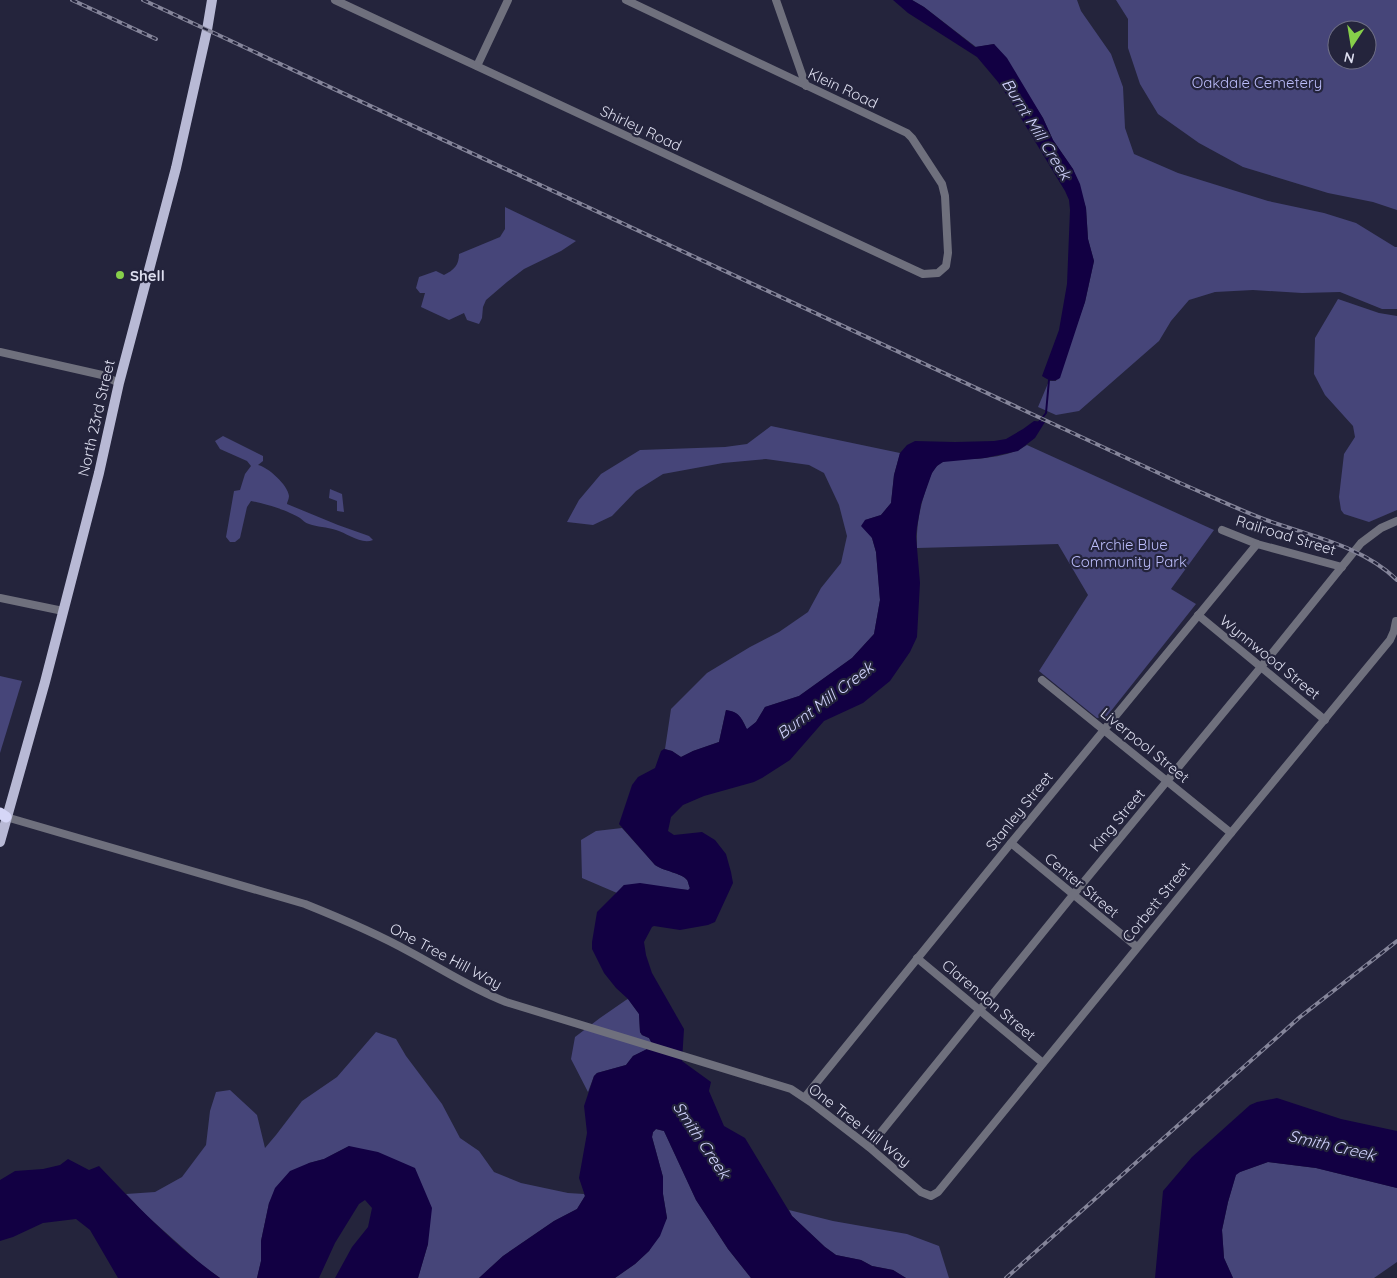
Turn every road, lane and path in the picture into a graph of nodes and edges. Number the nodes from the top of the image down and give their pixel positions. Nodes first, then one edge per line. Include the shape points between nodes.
1 (212, 0) edge
2 (335, 0) edge
3 (508, 0) edge
4 (626, 0) edge
5 (776, 0) edge
6 (477, 66) junction
7 (806, 86) junction
8 (938, 273) joint
9 (0, 352) edge
10 (119, 383) junction
11 (1397, 522) edge
12 (1222, 530) dead end
13 (1257, 544) junction
14 (1342, 567) junction
15 (0, 598) edge
16 (63, 611) junction
17 (1198, 615) junction
18 (1396, 621) edge
19 (1261, 667) junction
20 (1042, 680) dead end
21 (1325, 720) junction
22 (1104, 729) junction
23 (1167, 781) junction
24 (2, 816) edge
25 (1231, 833) junction
26 (0, 842) edge
27 (1010, 843) junction
28 (1073, 895) junction
29 (1137, 948) junction
30 (916, 958) junction
31 (980, 1011) junction
32 (1043, 1063) junction
33 (805, 1097) junction
34 (869, 1147) junction
35 (931, 1196) joint

1 - 10 main road, North 23rd Street via 176,168
2 - 6 street, Shirley Road
3 - 6 street
4 - 7 street, Klein Road
5 - 7 street
6 - 8 street, Shirley Road via 923,274
7 - 8 street, Klein Road via 912,138 945,191 948,260
9 - 10 street via 102,375
10 - 16 main road, North 23rd Street
11 - 14 street, King Street via 1381,528 1365,540
12 - 13 street, Railroad Street
13 - 14 street, Railroad Street
13 - 17 street, Stanley Street
14 - 19 street, King Street
15 - 16 street
16 - 24 main road, North 23rd Street via 45,682
17 - 19 street, Wynnwood Street
17 - 22 street, Stanley Street
18 - 21 street, Corbett Street via 1390,640
19 - 21 street, Wynnwood Street
19 - 23 street, King Street
20 - 22 street, Liverpool Street
21 - 25 street, Corbett Street
22 - 23 street, Liverpool Street
22 - 27 street, Stanley Street
23 - 25 street, Liverpool Street
23 - 28 street, King Street
24 - 26 main road, North 23rd Street
24 - 33 street, One Tree Hill Way via 305,904 388,940 485,994 791,1089
25 - 29 street, Corbett Street
27 - 28 street, Center Street
27 - 30 street, Stanley Street
28 - 29 street, Center Street
28 - 31 street, King Street
29 - 32 street, Corbett Street
30 - 31 street, Clarendon Street
30 - 33 street, Stanley Street
31 - 32 street, Clarendon Street
31 - 34 street, King Street
32 - 35 street, Corbett Street via 938,1192
33 - 34 street, One Tree Hill Way
34 - 35 street, One Tree Hill Way via 921,1192

